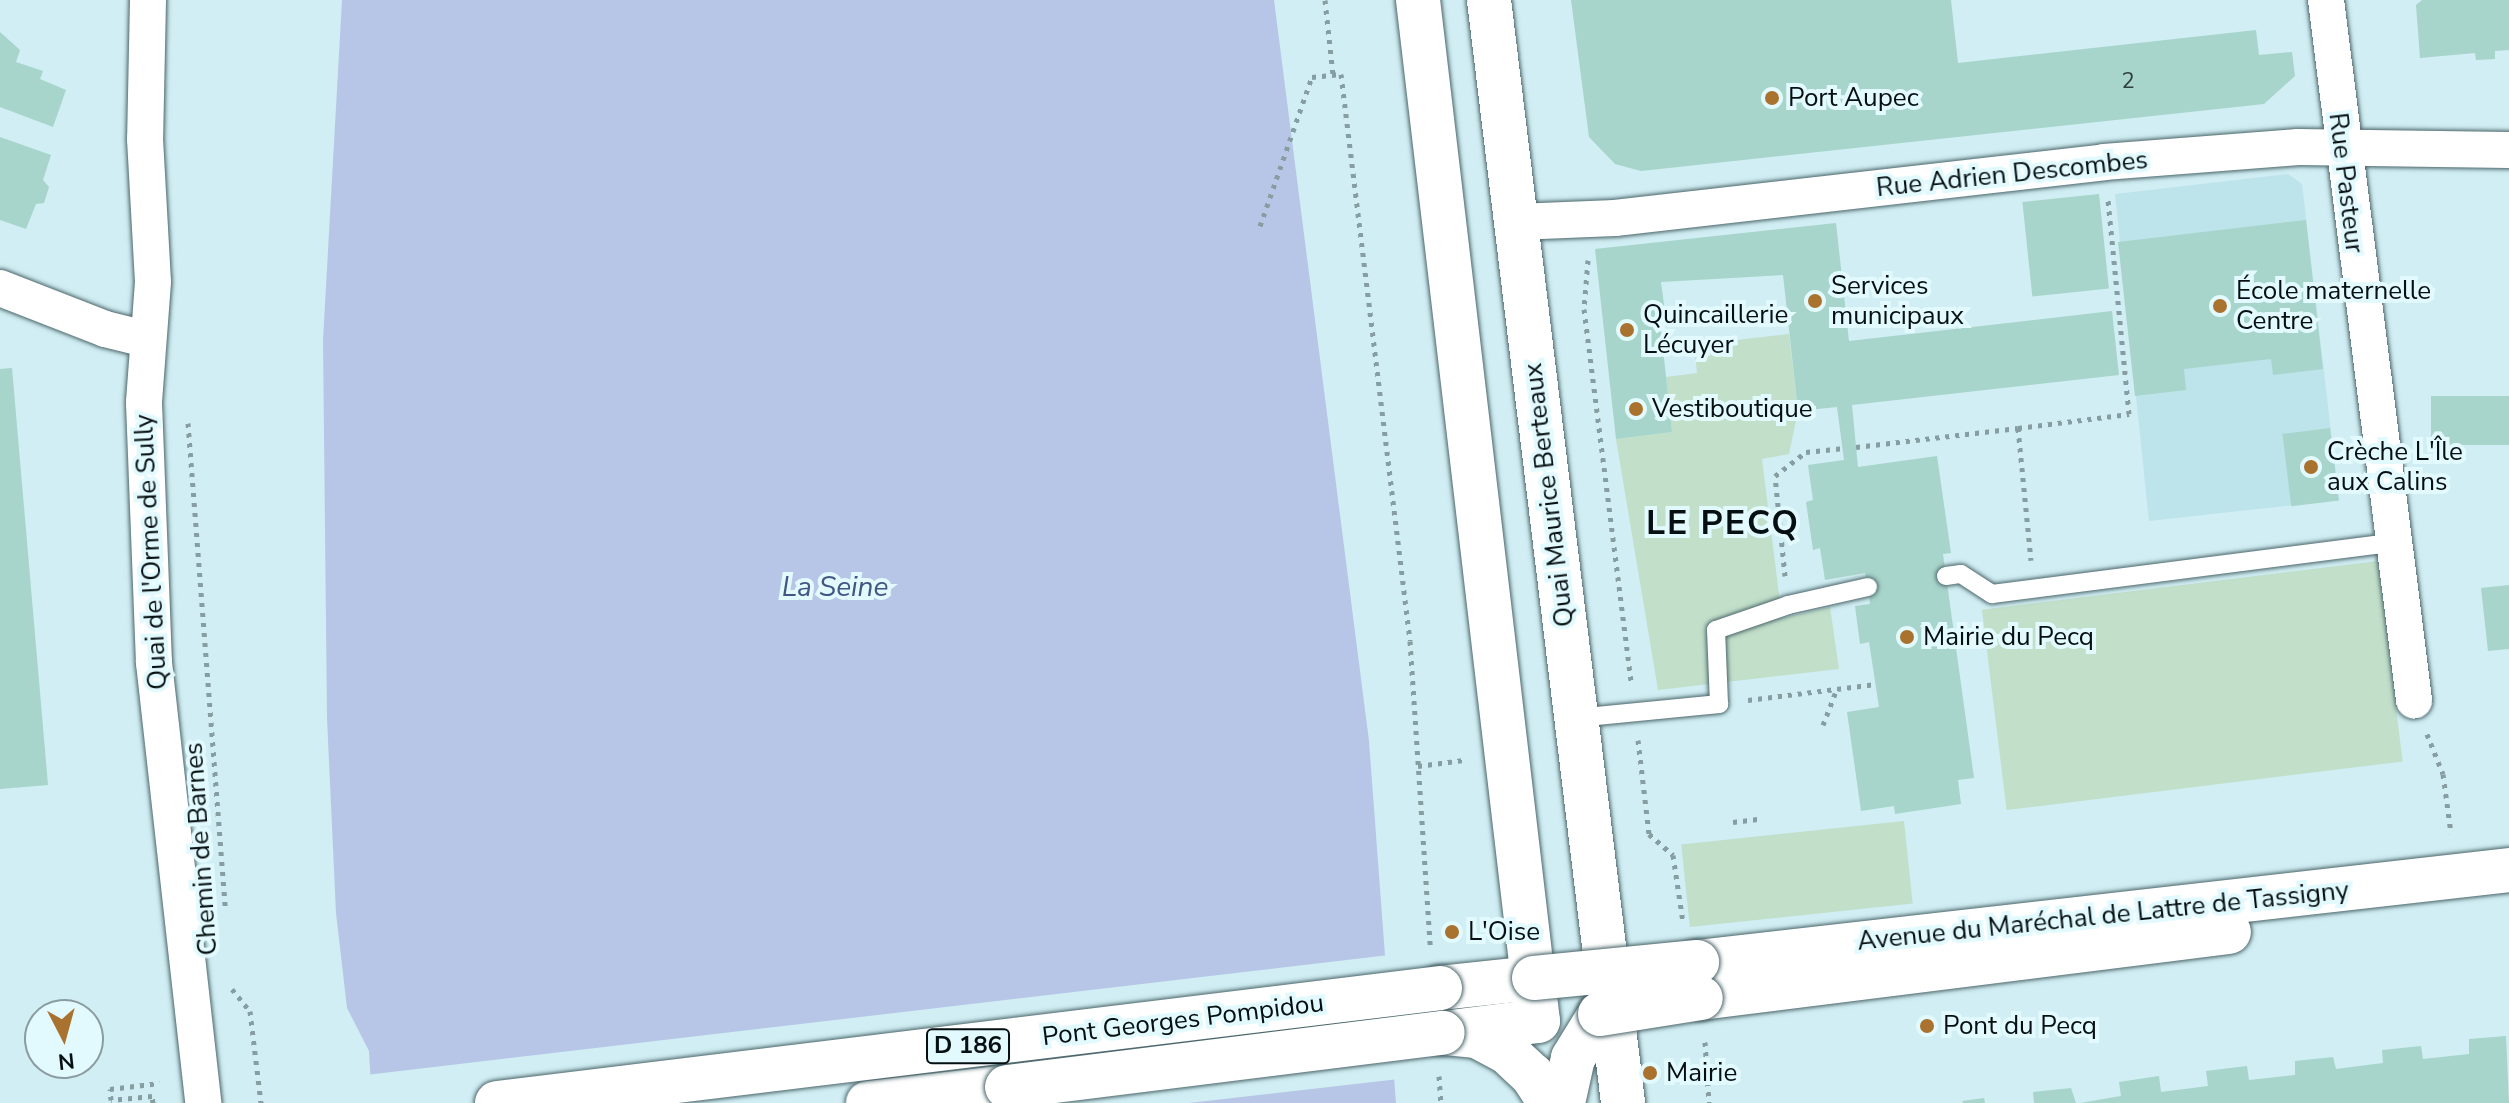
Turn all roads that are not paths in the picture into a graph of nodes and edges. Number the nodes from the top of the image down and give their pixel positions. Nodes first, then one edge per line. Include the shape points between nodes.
1 (148, 0) edge
2 (1418, 0) edge
3 (1489, 0) edge
4 (2326, 0) edge
5 (2340, 147) junction
6 (2509, 150) edge
7 (1516, 222) junction
8 (0, 288) edge
9 (146, 339) junction
10 (2396, 542) junction
11 (1946, 576) dead end
12 (1868, 587) dead end
13 (2414, 700) road end
14 (1576, 718) junction
15 (2509, 870) edge
16 (2509, 897) edge
17 (1696, 978) junction
18 (1536, 1000) junction
19 (1604, 1002) junction
20 (1441, 1053) junction
21 (201, 1091) edge
22 (497, 1103) edge
23 (868, 1103) edge
24 (1550, 1103) edge
25 (1563, 1103) edge
26 (1623, 1103) edge

1 - 9 street, Quai de l'Orme de Sully via 146,152 153,282
2 - 18 main road
3 - 7 main road, Quai Maurice Berteaux
4 - 5 street, Rue Pasteur
5 - 6 street, Rue Adrien Descombes
5 - 7 street, Rue Adrien Descombes via 2104,162 1586,219
5 - 10 street, Rue Pasteur
7 - 14 main road, Quai Maurice Berteaux
8 - 9 street via 105,329
9 - 21 street, Quai de l'Orme de Sully via 154,663
10 - 11 lane via 1992,594 1961,574
10 - 13 street, Rue Pasteur
12 - 14 lane via 1788,605 1716,630 1719,704
14 - 19 main road, Quai Maurice Berteaux
15 - 17 main road, Avenue du Maréchal de Lattre de Tassigny
16 - 17 main road, Avenue du Maréchal de Lattre de Tassigny
17 - 18 main road, D 186, bridge
17 - 19 main road, D 186, bridge
18 - 19 main road, D 186
18 - 20 main road, D 186
18 - 22 main road, Pont Georges Pompidou / D 186, bridge via 1435,969
19 - 25 main road via 1573,1058
19 - 26 main road, Quai Maurice Berteaux
20 - 23 main road, Pont Georges Pompidou / D 186, bridge
20 - 24 main road via 1477,1036 1507,1052 1532,1075

